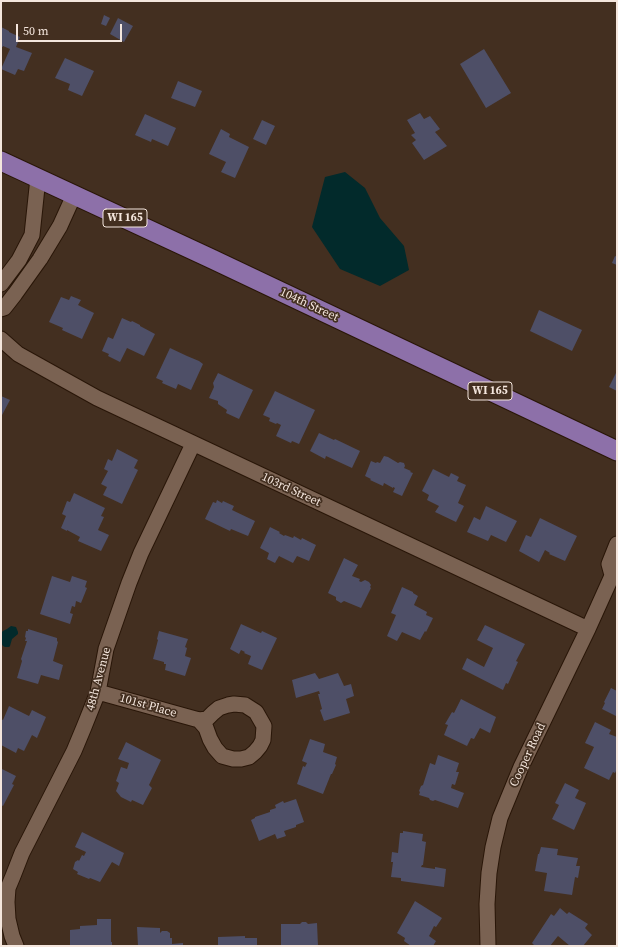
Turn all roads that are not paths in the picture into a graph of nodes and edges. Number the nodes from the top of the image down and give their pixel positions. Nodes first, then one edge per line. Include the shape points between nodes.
1 (1, 161) edge
2 (38, 178) junction
3 (74, 195) junction
4 (1, 284) edge
5 (1, 309) edge
6 (1, 339) edge
7 (193, 444) junction
8 (617, 452) edge
9 (617, 544) edge
10 (614, 574) edge
11 (588, 629) junction
12 (98, 692) junction
13 (199, 720) dead end
14 (14, 941) edge
15 (488, 946) edge

1 - 2 main road, 104th Street / WI 165
2 - 3 main road, 104th Street / WI 165
2 - 4 street via 32,235 19,260
3 - 5 street via 60,226 40,259
3 - 8 main road, 104th Street / WI 165
6 - 7 street, 103rd Street via 18,354 94,396
7 - 11 street, 103rd Street
7 - 12 street, 48th Avenue via 128,583 106,648
9 - 10 street, Cooper Road via 609,564
10 - 11 street, Cooper Road
11 - 15 street, Cooper Road via 521,767 500,818 488,873
12 - 13 street, 101st Place
12 - 14 street, 48th Avenue via 74,751 12,876 7,902 8,919

